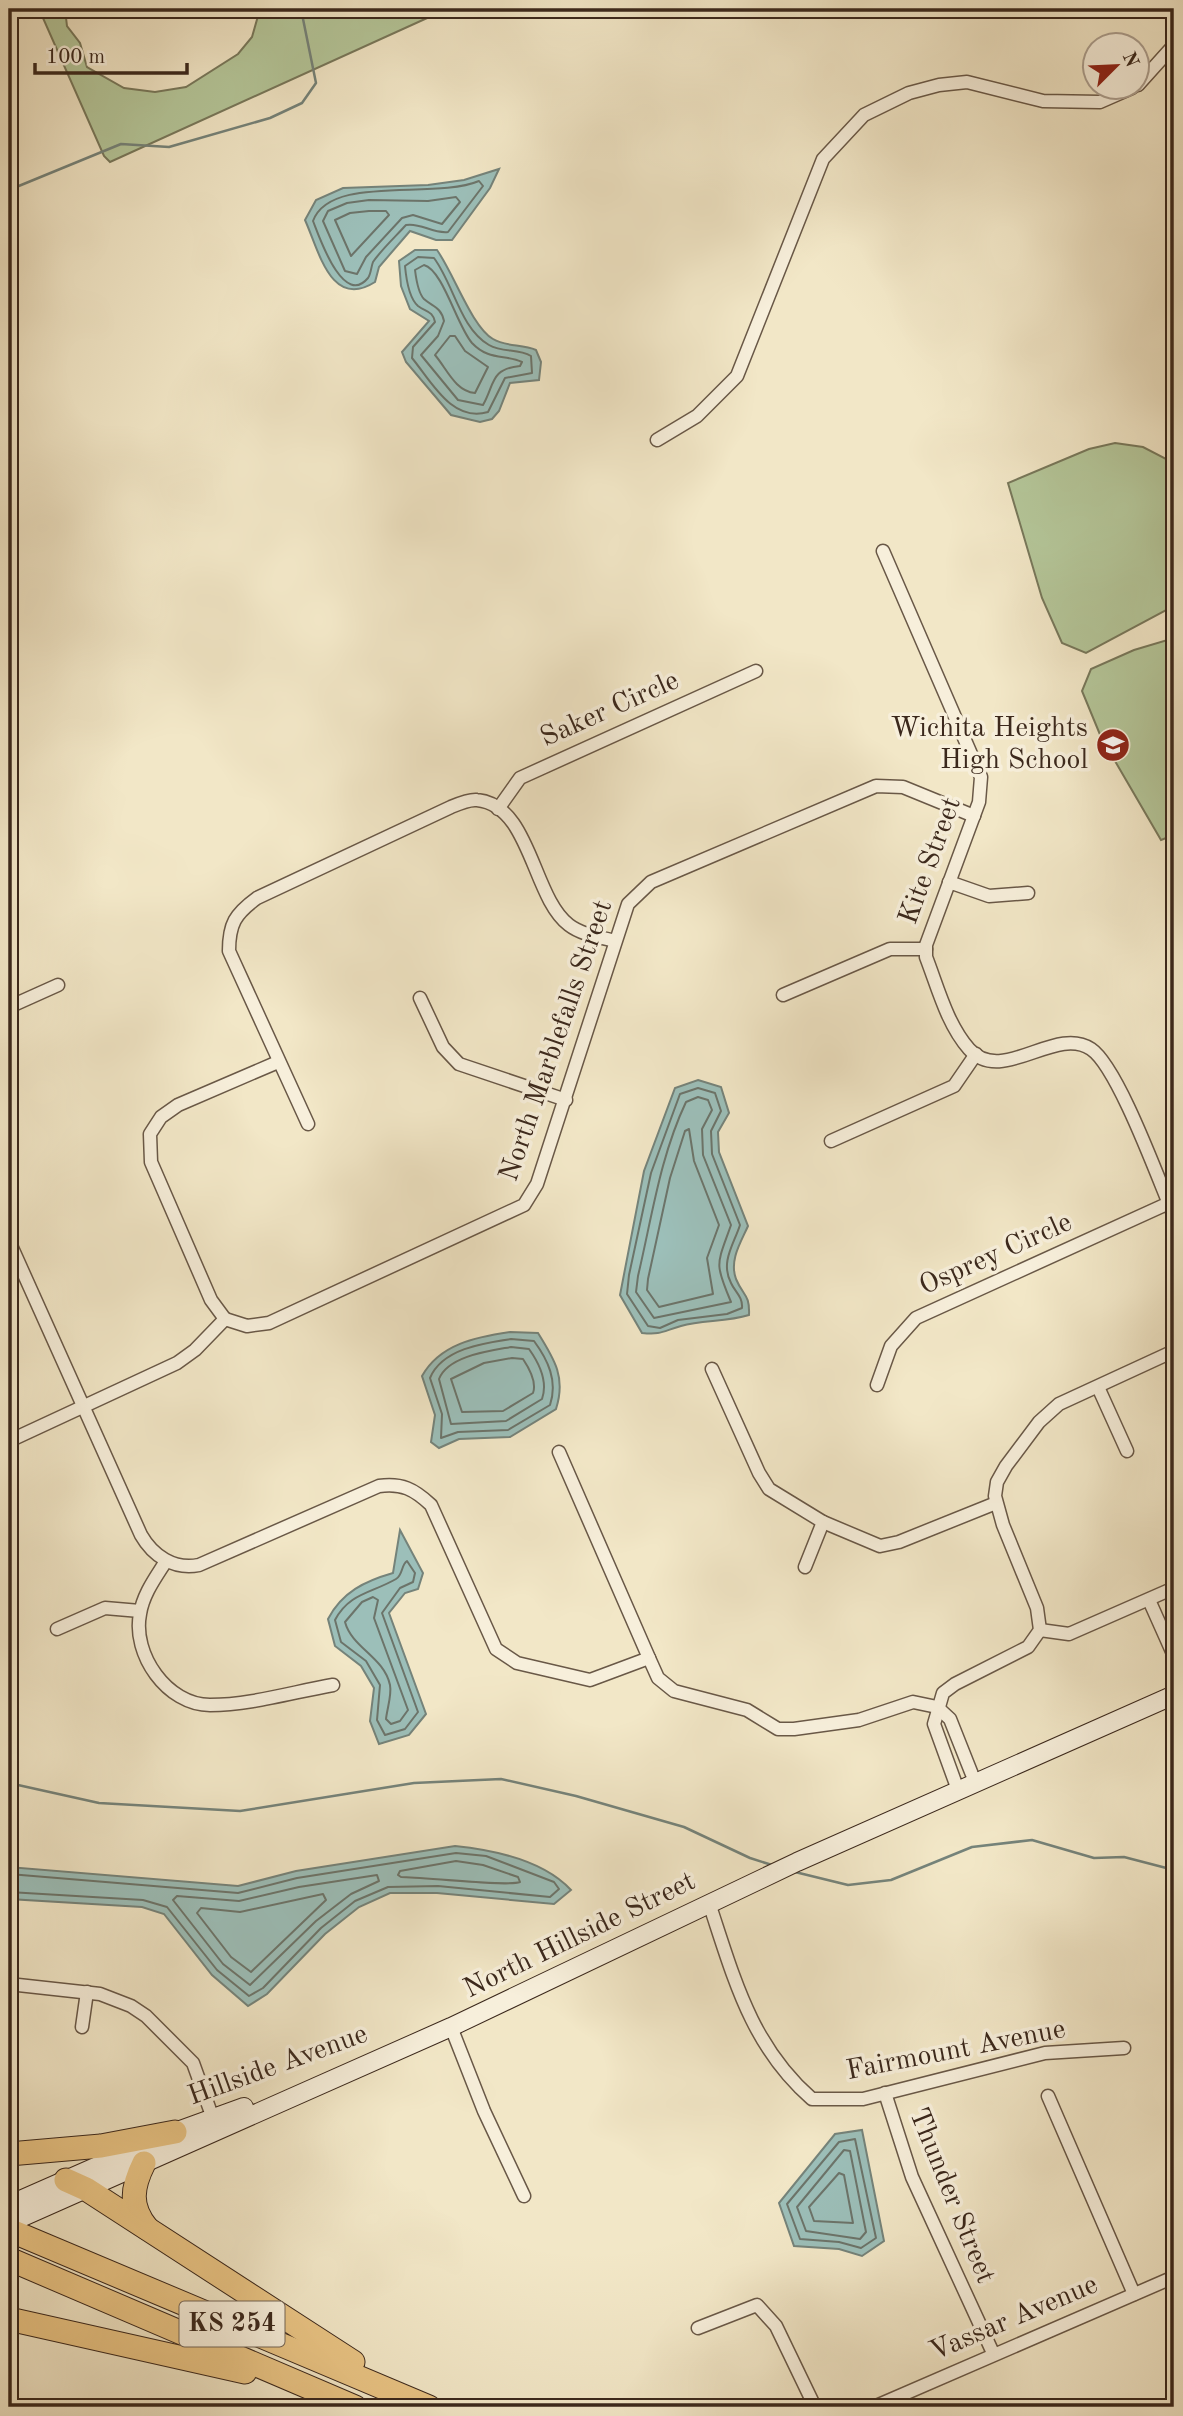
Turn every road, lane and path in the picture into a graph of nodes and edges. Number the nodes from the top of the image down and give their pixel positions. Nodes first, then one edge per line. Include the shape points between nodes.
1 (1174, 45) edge
2 (1152, 69) edge
3 (1082, 102) edge
4 (657, 440) dead end
5 (883, 551) dead end
6 (756, 671) dead end
7 (498, 809) junction
8 (974, 816) junction
9 (949, 882) junction
10 (1028, 893) dead end
11 (615, 941) junction
12 (926, 949) junction
13 (58, 985) dead end
14 (783, 995) dead end
15 (420, 998) dead end
16 (9, 1007) edge
17 (976, 1054) junction
18 (278, 1062) junction
19 (566, 1100) junction
20 (308, 1124) dead end
21 (831, 1141) dead end
22 (1169, 1203) junction
23 (1174, 1216) edge
24 (9, 1241) edge
25 (225, 1318) junction
26 (1174, 1351) edge
27 (712, 1369) dead end
28 (877, 1385) dead end
29 (1098, 1387) junction
30 (84, 1409) junction
31 (9, 1441) edge
32 (1127, 1451) dead end
33 (559, 1452) dead end
34 (996, 1503) junction
35 (823, 1522) junction
36 (166, 1560) junction
37 (805, 1567) dead end
38 (1174, 1588) edge
39 (1149, 1600) junction
40 (141, 1611) junction
41 (57, 1629) dead end
42 (1040, 1630) junction
43 (1174, 1656) edge
44 (649, 1658) junction
45 (332, 1685) dead end
46 (1174, 1695) edge
47 (937, 1707) junction
48 (975, 1782) junction
49 (958, 1790) junction
50 (709, 1903) junction
51 (9, 1984) edge
52 (87, 1992) junction
53 (82, 2027) dead end
54 (451, 2027) junction
55 (1124, 2048) dead end
56 (399, 2050) joint
57 (885, 2093) junction
58 (1048, 2096) dead end
59 (215, 2124) junction
60 (175, 2132) junction
61 (9, 2154) edge
62 (144, 2163) junction
63 (76, 2185) junction
64 (524, 2196) dead end
65 (9, 2206) edge
66 (9, 2223) edge
67 (147, 2228) junction
68 (9, 2230) edge
69 (9, 2259) edge
70 (1174, 2277) edge
71 (1134, 2294) junction
72 (9, 2319) edge
73 (698, 2328) dead end
74 (993, 2353) junction
75 (335, 2407) edge
76 (355, 2407) edge
77 (430, 2407) edge
78 (816, 2407) edge
79 (874, 2407) edge

1 - 2 street
3 - 4 street via 1043,101 967,82 909,93 864,115 823,159 737,376 697,416
5 - 8 street, Kite Street via 981,777 982,793
6 - 7 street, Saker Circle via 520,778
7 - 11 street via 512,820 559,915 579,931
7 - 18 street via 475,799 451,807 257,898 238,912 229,929 229,951
8 - 9 street, Kite Street
8 - 11 street, North Marblefalls Street via 897,785 870,788 651,882 628,904
9 - 10 street via 989,896
9 - 12 street, Kite Street
11 - 19 street, North Marblefalls Street
12 - 14 street via 890,949
12 - 17 street, Kite Street via 954,1028
13 - 16 street
15 - 19 street via 443,1046 459,1064
17 - 21 street via 954,1086
17 - 22 street via 1005,1060 1063,1042 1092,1049 1111,1073
18 - 20 street
18 - 25 street via 172,1108 157,1122 149,1140 154,1170 211,1300
19 - 25 street, North Marblefalls Street via 537,1184 517,1210 269,1323 247,1326
22 - 23 street
22 - 28 street, Osprey Circle via 916,1318 891,1346
24 - 30 street
25 - 30 street via 184,1358
26 - 29 street
27 - 35 street via 769,1489
29 - 32 street
29 - 34 street via 1059,1404 1039,1422 996,1482
30 - 31 street
30 - 36 street via 141,1535 149,1549
33 - 44 street
34 - 35 street via 880,1546
34 - 42 street via 1037,1608
35 - 37 street
36 - 40 street
36 - 44 street via 186,1567 199,1565 379,1486 402,1485 431,1505 496,1649 506,1658 590,1680
38 - 39 street
39 - 42 street via 1069,1634
39 - 43 street
40 - 41 street via 105,1608
40 - 45 street via 140,1634 151,1667 161,1683 190,1701 209,1706
42 - 47 street via 1028,1647 955,1684 943,1693
44 - 47 street via 659,1678 674,1691 747,1710 778,1728 859,1720 913,1702
46 - 48 main road, North Hillside Street
47 - 48 street via 950,1719
47 - 49 street via 934,1724
48 - 49 main road, North Hillside Street
49 - 50 main road, North Hillside Street
50 - 54 main road, North Hillside Street
50 - 57 street, Fairmount Avenue via 762,2045 789,2080 812,2099 863,2099
51 - 52 street
52 - 53 street
52 - 59 street via 116,1997 131,2006 183,2052 200,2075
54 - 56 main road, North Hillside Street
54 - 64 street
55 - 57 street, Fairmount Avenue via 1045,2053
56 - 59 main road, Hillside Avenue
57 - 74 street, Thunder Street via 912,2177
58 - 71 street
59 - 60 main road, Hillside Avenue
59 - 62 main road
60 - 61 highway via 102,2146
60 - 63 main road, Hillside Avenue
62 - 63 main road
62 - 67 highway via 136,2179 134,2202
63 - 65 main road
63 - 66 main road
63 - 67 highway
67 - 77 highway via 350,2361
68 - 77 highway, KS 254
69 - 76 highway, KS 254
70 - 71 street, Vassar Avenue
71 - 74 street, Vassar Avenue
72 - 75 highway via 231,2367
73 - 78 street via 757,2305 776,2326
74 - 79 street, Vassar Avenue

